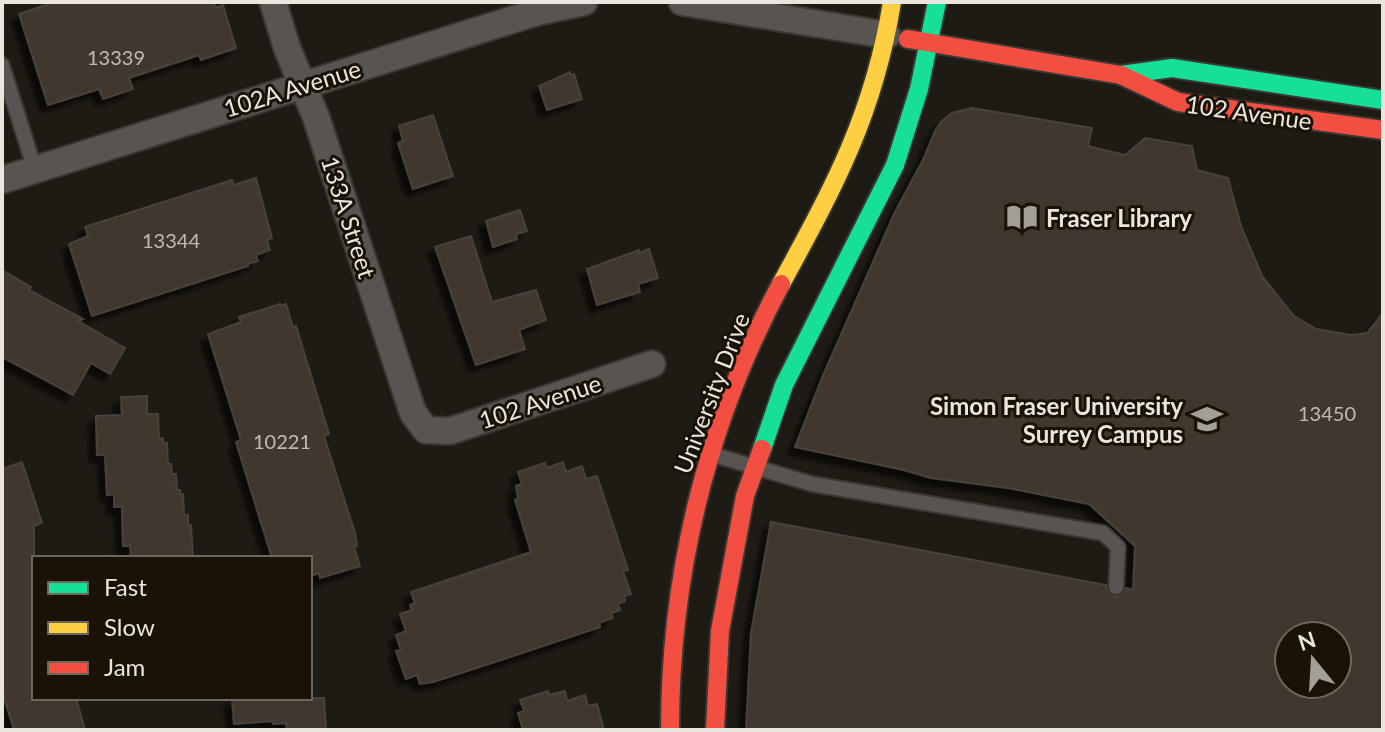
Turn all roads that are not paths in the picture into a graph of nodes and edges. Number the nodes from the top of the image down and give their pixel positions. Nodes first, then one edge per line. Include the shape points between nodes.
1 (273, 2) edge
2 (682, 2) edge
3 (892, 2) edge
4 (937, 2) edge
5 (569, 3) edge
6 (887, 35) junction
7 (929, 43) junction
8 (2, 65) edge
9 (1121, 75) junction
10 (302, 84) junction
11 (1383, 100) edge
12 (1383, 130) edge
13 (35, 170) junction
14 (2, 180) edge
15 (652, 364) dead end
16 (426, 430) joint
17 (711, 454) junction
18 (755, 467) junction
19 (1116, 587) dead end
20 (670, 730) edge
21 (715, 730) edge

1 - 10 street, 133A Street
2 - 6 street
3 - 6 main road, University Drive
4 - 7 main road
5 - 10 street, 102A Avenue
6 - 7 main road, 102 Avenue
6 - 17 main road, University Drive via 851,150 756,333
7 - 9 main road, 102 Avenue
7 - 18 main road via 895,165 784,385
8 - 13 lane
9 - 11 main road, 102 Avenue via 1172,68
9 - 12 main road, 102 Avenue via 1178,102
10 - 13 street, 102A Avenue
10 - 16 street, 133A Street via 413,413
13 - 14 street, 102A Avenue
15 - 16 street, 102 Avenue via 450,431
17 - 18 lane
17 - 20 main road, University Drive via 696,504 675,627
18 - 19 lane via 812,484 1103,533 1118,547
18 - 21 main road via 740,516 720,631

